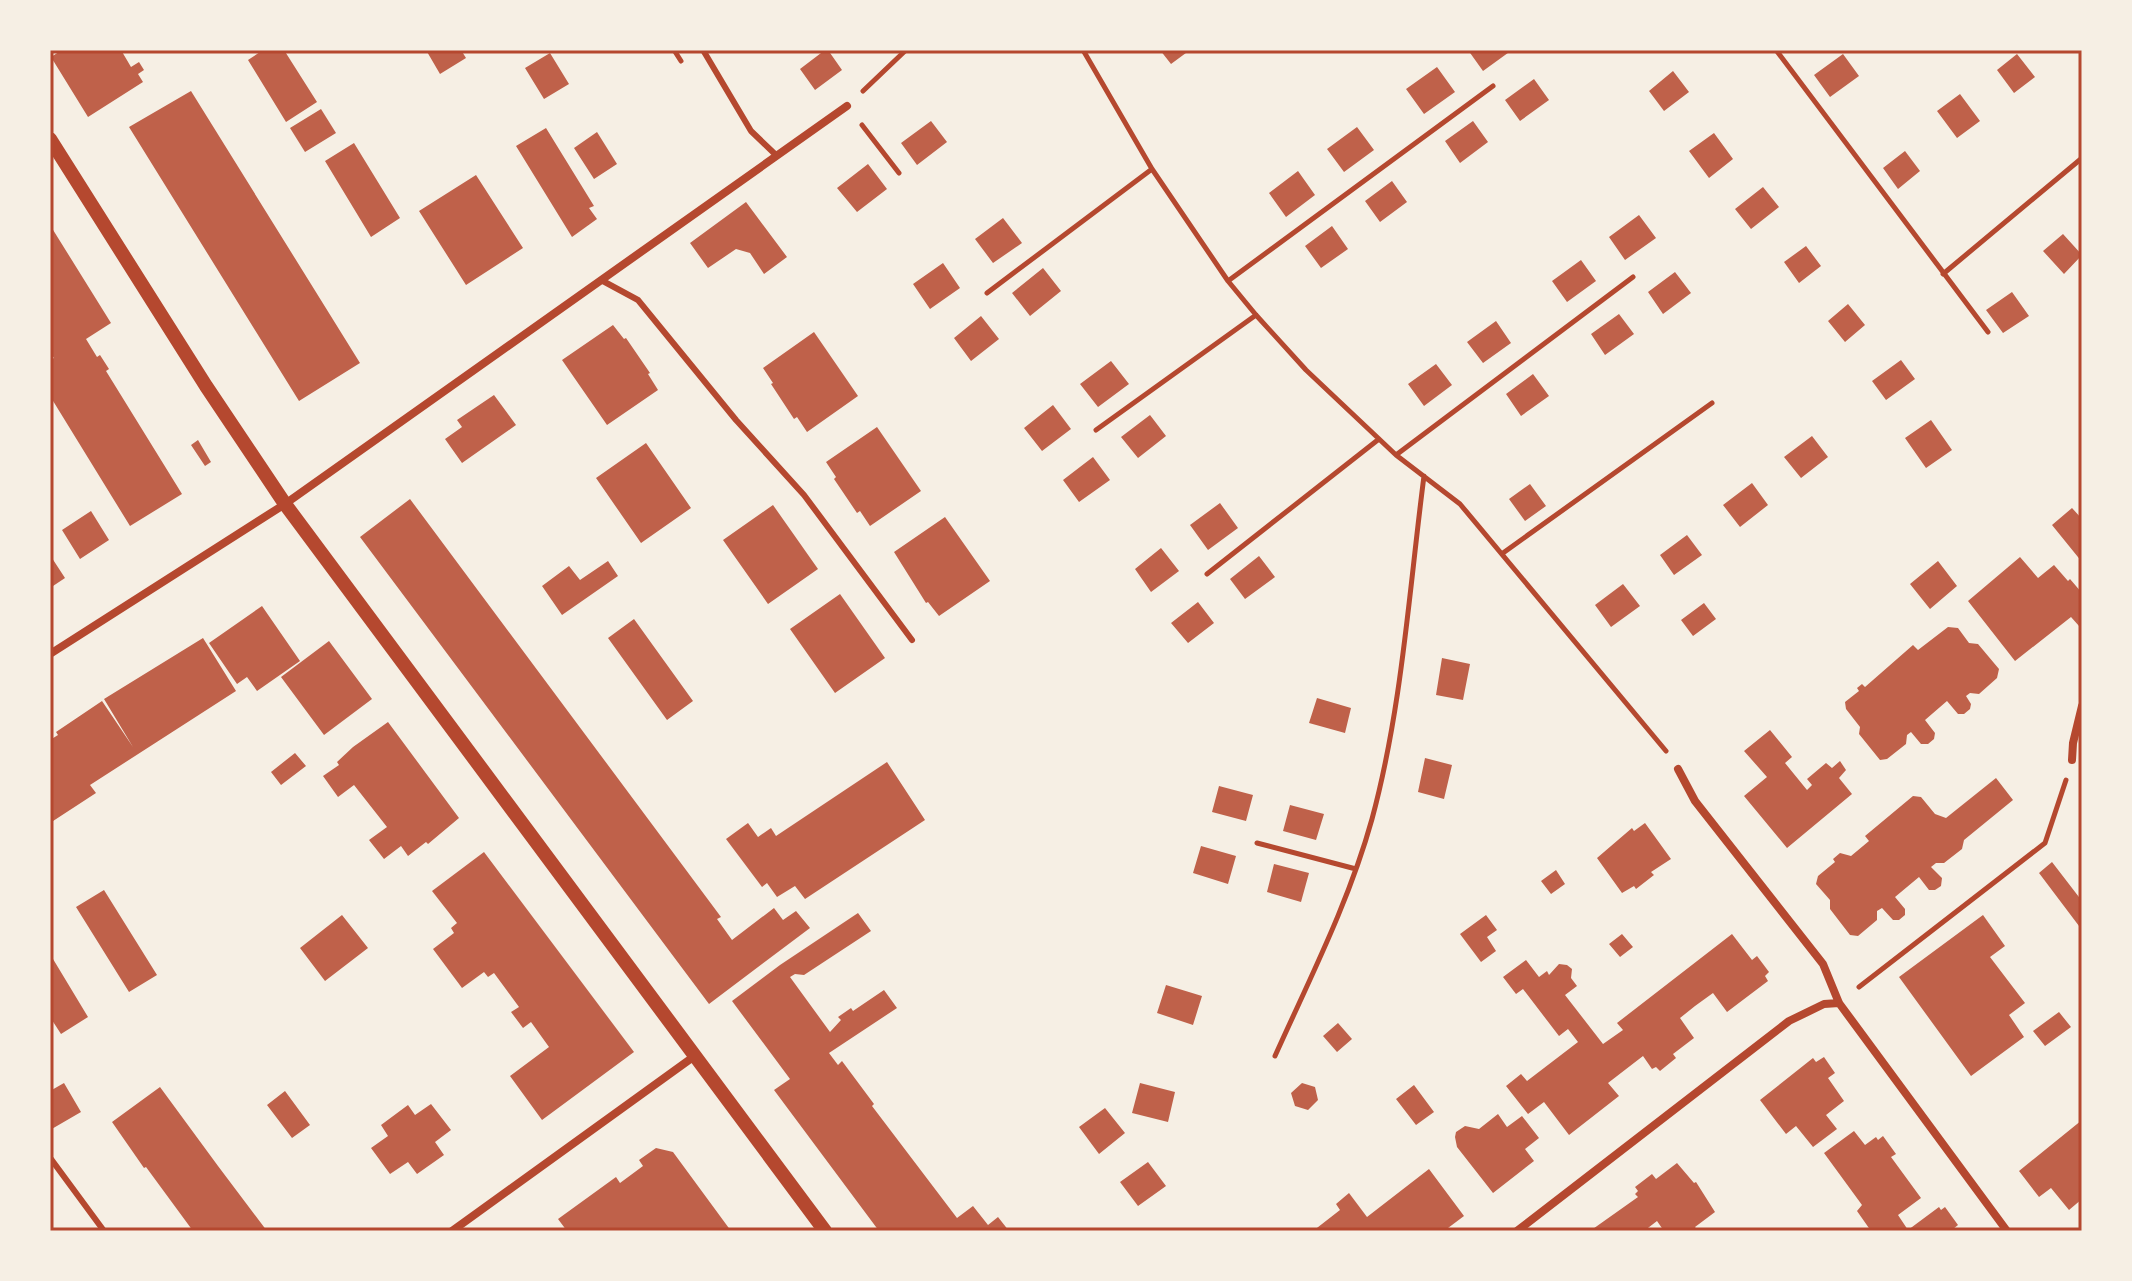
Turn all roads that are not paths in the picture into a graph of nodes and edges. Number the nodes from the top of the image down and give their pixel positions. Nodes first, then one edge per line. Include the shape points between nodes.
1 (703, 50) edge
2 (847, 106) road end
3 (50, 139) edge
4 (777, 156) junction
5 (601, 280) junction
6 (285, 504) junction
7 (912, 640) dead end
8 (50, 654) edge
9 (2082, 706) edge
10 (2072, 760) road end
11 (1678, 769) road end
12 (1839, 1003) junction
13 (696, 1055) junction
14 (51, 1159) edge
15 (104, 1231) edge
16 (452, 1231) edge
17 (825, 1231) edge
18 (1517, 1231) edge
19 (2007, 1231) edge

1 - 4 lane via 751,131
2 - 4 street
3 - 6 street
4 - 5 street
5 - 6 street
5 - 7 lane via 638,300 804,495
6 - 8 street
6 - 13 street
9 - 10 street
11 - 12 street via 1695,801 1823,964
12 - 18 street via 1824,1004 1789,1021
12 - 19 street
13 - 16 street
13 - 17 street
14 - 15 lane

